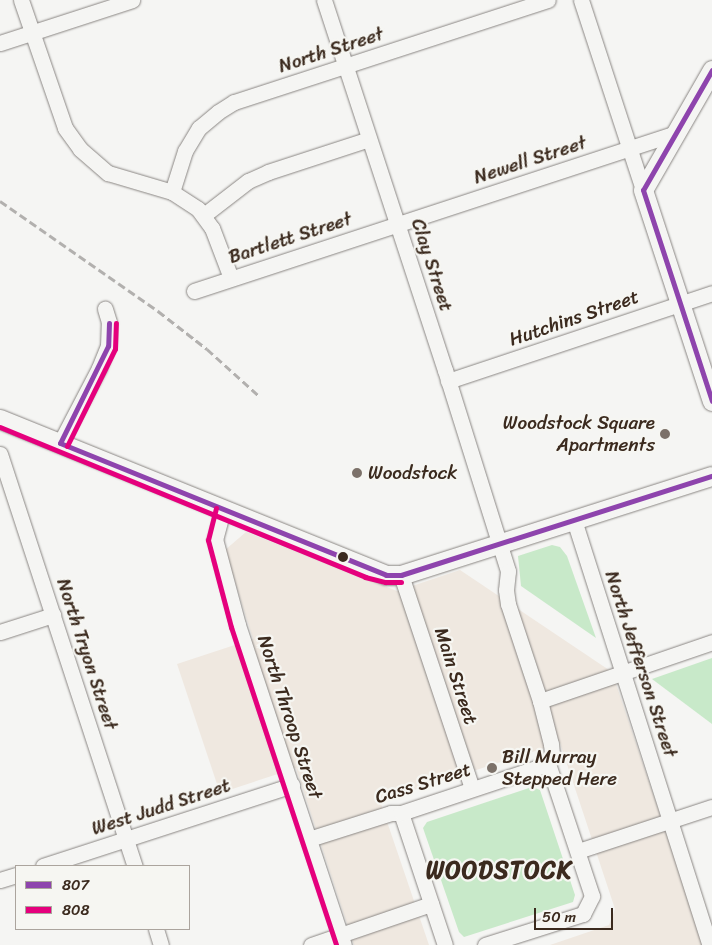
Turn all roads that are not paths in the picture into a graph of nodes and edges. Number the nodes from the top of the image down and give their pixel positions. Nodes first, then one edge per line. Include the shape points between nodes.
1 (21, 0) edge
2 (132, 0) edge
3 (324, 0) edge
4 (548, 0) edge
5 (581, 0) edge
6 (32, 33) junction
7 (0, 43) edge
8 (345, 66) junction
9 (712, 70) edge
10 (676, 133) junction
11 (369, 139) junction
12 (630, 148) junction
13 (644, 190) junction
14 (172, 192) junction
15 (204, 215) junction
16 (398, 225) junction
17 (231, 278) junction
18 (194, 291) dead end
19 (712, 293) edge
20 (680, 303) junction
21 (105, 309) dead end
22 (448, 381) junction
23 (712, 401) edge
24 (0, 419) edge
25 (60, 443) junction
26 (0, 454) edge
27 (712, 476) edge
28 (223, 510) junction
29 (574, 520) junction
30 (500, 544) junction
31 (401, 575) junction
32 (53, 615) junction
33 (0, 632) edge
34 (712, 642) edge
35 (623, 673) junction
36 (540, 701) junction
37 (548, 764) junction
38 (292, 786) junction
39 (472, 789) junction
40 (712, 807) edge
41 (401, 813) junction
42 (669, 821) junction
43 (309, 839) junction
44 (126, 840) junction
45 (578, 851) junction
46 (46, 865) edge
47 (135, 865) edge
48 (15, 875) edge
49 (0, 880) edge
50 (431, 904) junction
51 (535, 929) junction
52 (156, 930) edge
53 (507, 938) junction
54 (342, 940) edge
55 (161, 945) edge
56 (311, 945) edge
57 (445, 945) edge
58 (485, 945) edge
59 (522, 945) edge
60 (528, 945) edge
61 (710, 945) edge

1 - 6 street
2 - 6 street
3 - 8 street, Clay Street
4 - 8 street, North Street
5 - 12 street
6 - 7 street
6 - 14 street via 65,128 80,149 108,173
8 - 11 street, Clay Street
8 - 14 street, North Street via 234,102 218,112 199,128 185,151
9 - 10 main road
10 - 12 street, Newell Street
10 - 13 main road
11 - 15 street via 248,181
11 - 16 street, Clay Street
12 - 13 street
12 - 16 street, Newell Street
13 - 20 main road
14 - 15 street
15 - 17 street
16 - 17 street, Bartlett Street
16 - 22 street, Clay Street
17 - 18 street, Bartlett Street
19 - 20 street, Hutchins Street
20 - 22 street, Hutchins Street
20 - 23 main road
21 - 25 street via 109,323 108,346
22 - 30 street, Clay Street
24 - 25 main road
25 - 28 main road
26 - 32 street, North Tryon Street
27 - 29 main road
28 - 31 main road via 368,570 386,576
28 - 38 street, North Throop Street via 215,539 238,625
29 - 30 main road
29 - 35 street, North Jefferson Street
30 - 31 main road
30 - 36 street, Clay Street via 508,571 508,604
31 - 39 street, Main Street
32 - 33 street
32 - 44 street, North Tryon Street
34 - 35 street
35 - 36 street
35 - 42 street, North Jefferson Street
36 - 37 street, Clay Street via 551,744
37 - 39 street, Cass Street
37 - 45 street
38 - 43 street, North Throop Street
38 - 44 street, West Judd Street
39 - 41 street, Cass Street
40 - 42 street
41 - 43 street, Cass Street via 391,813
41 - 50 street
42 - 45 street
42 - 61 street, North Jefferson Street
43 - 54 street, North Throop Street
44 - 46 street, West Judd Street
44 - 47 street, North Tryon Street
45 - 51 street via 592,896 583,914
48 - 49 street
50 - 54 street
50 - 57 street
51 - 53 street
51 - 60 street
52 - 55 street
53 - 58 street
53 - 59 street
54 - 56 street

